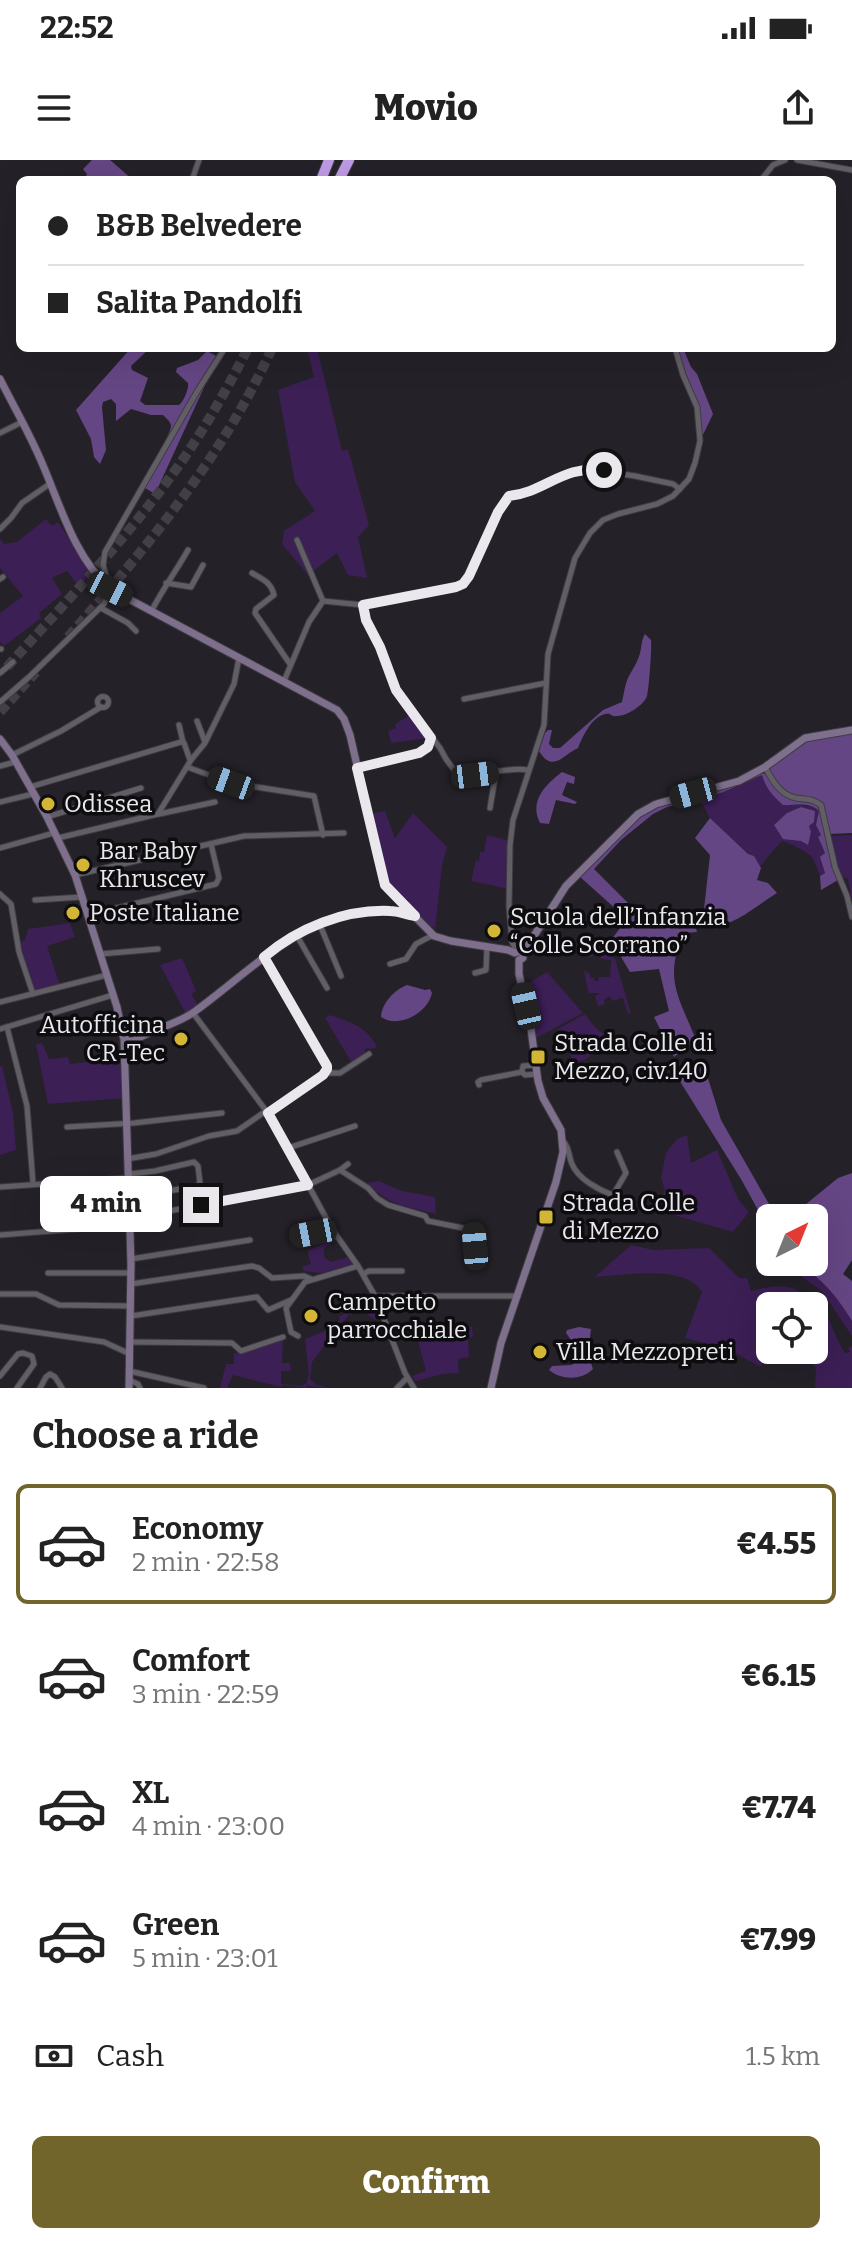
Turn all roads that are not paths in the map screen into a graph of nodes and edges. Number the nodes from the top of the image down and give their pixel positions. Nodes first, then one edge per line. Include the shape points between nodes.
1 (785, 160) edge
2 (797, 160) edge
3 (852, 170) edge
4 (764, 176) edge
5 (222, 352) edge
6 (676, 352) edge
7 (0, 379) edge
8 (22, 422) junction
9 (0, 433) edge
10 (51, 483) junction
11 (680, 489) junction
12 (0, 529) edge
13 (297, 540) dead end
14 (188, 550) dead end
15 (203, 565) dead end
16 (252, 573) dead end
17 (166, 583) junction
18 (110, 589) junction
19 (323, 601) junction
20 (363, 605) junction
21 (101, 608) junction
22 (152, 610) junction
23 (136, 631) dead end
24 (239, 658) junction
25 (13, 662) dead end
26 (290, 664) junction
27 (0, 673) edge
28 (284, 681) junction
29 (546, 683) junction
30 (464, 699) dead end
31 (0, 702) edge
32 (101, 707) dead end
33 (197, 721) dead end
34 (179, 725) dead end
35 (852, 730) edge
36 (431, 738) junction
37 (0, 739) edge
38 (183, 742) junction
39 (205, 743) junction
40 (14, 758) junction
41 (191, 760) junction
42 (0, 766) edge
43 (187, 767) junction
44 (765, 767) junction
45 (357, 768) junction
46 (528, 770) junction
47 (496, 772) junction
48 (141, 788) dead end
49 (32, 790) junction
50 (0, 802) edge
51 (215, 802) dead end
52 (490, 808) dead end
53 (158, 814) junction
54 (47, 817) junction
55 (344, 833) dead end
56 (56, 835) junction
57 (323, 835) junction
58 (211, 844) junction
59 (0, 848) edge
60 (75, 875) junction
61 (0, 894) edge
62 (82, 897) junction
63 (35, 900) dead end
64 (88, 915) junction
65 (415, 916) junction
66 (852, 917) edge
67 (320, 924) junction
68 (296, 935) junction
69 (433, 935) junction
70 (487, 946) junction
71 (158, 949) dead end
72 (520, 952) junction
73 (100, 954) junction
74 (264, 957) junction
75 (390, 964) dead end
76 (475, 973) dead end
77 (107, 975) junction
78 (341, 976) dead end
79 (327, 988) dead end
80 (33, 994) junction
81 (113, 995) junction
82 (0, 1002) edge
83 (117, 1007) junction
84 (193, 1013) junction
85 (134, 1026) junction
86 (4, 1028) edge
87 (123, 1029) junction
88 (151, 1032) junction
89 (124, 1039) junction
90 (135, 1040) junction
91 (369, 1054) dead end
92 (124, 1059) junction
93 (536, 1069) junction
94 (326, 1073) junction
95 (479, 1085) dead end
96 (267, 1112) junction
97 (222, 1113) dead end
98 (126, 1124) junction
99 (355, 1126) dead end
100 (67, 1127) dead end
101 (563, 1141) junction
102 (288, 1148) junction
103 (617, 1152) dead end
104 (127, 1159) junction
105 (348, 1164) dead end
106 (340, 1170) junction
107 (128, 1176) junction
108 (33, 1183) junction
109 (308, 1185) junction
110 (0, 1187) edge
111 (128, 1195) junction
112 (129, 1215) junction
113 (129, 1225) junction
114 (332, 1229) junction
115 (0, 1235) edge
116 (295, 1236) dead end
117 (250, 1240) dead end
118 (475, 1246) dead end
119 (131, 1259) junction
120 (358, 1266) junction
121 (402, 1271) dead end
122 (48, 1273) dead end
123 (131, 1273) junction
124 (363, 1274) junction
125 (311, 1279) junction
126 (131, 1284) junction
127 (0, 1294) edge
128 (375, 1296) junction
129 (518, 1296) junction
130 (291, 1300) junction
131 (131, 1306) junction
132 (131, 1316) junction
133 (0, 1327) edge
134 (298, 1336) dead end
135 (283, 1337) dead end
136 (130, 1342) junction
137 (130, 1354) junction
138 (0, 1376) edge
139 (407, 1378) junction
140 (129, 1380) edge
141 (61, 1387) edge
142 (17, 1388) edge
143 (40, 1388) edge
144 (140, 1388) edge
145 (204, 1388) edge
146 (397, 1388) edge
147 (414, 1388) edge
148 (491, 1388) edge

1 - 4 street
2 - 3 street
5 - 18 street via 105,552
6 - 11 street via 697,407 700,441 692,475
7 - 8 street
8 - 9 street
8 - 10 street
10 - 12 street via 22,503
10 - 18 street via 80,552
11 - 20 street via 590,469 556,477 532,492 509,496 463,584
11 - 29 street via 657,504 603,520 581,545 548,654
13 - 19 street
14 - 17 street
15 - 17 street via 191,587
16 - 26 street via 273,589 274,595 255,613
17 - 22 street
18 - 21 street
18 - 22 street
19 - 20 street
19 - 26 street
20 - 36 street via 396,690
21 - 23 street
21 - 31 street
22 - 24 street
24 - 28 street
24 - 39 street via 234,684
25 - 27 street
26 - 28 street
28 - 45 street via 341,714
29 - 30 street
29 - 46 street via 544,725
32 - 40 street
33 - 39 street
34 - 38 street
35 - 44 street via 805,738
36 - 45 street via 419,753
36 - 47 street via 459,775
37 - 40 street
38 - 41 street
38 - 49 street
39 - 41 street
40 - 42 street
40 - 49 street
41 - 43 street
43 - 53 street
43 - 57 street via 231,783 314,796
44 - 66 street via 783,792 821,805
44 - 72 street via 728,786 656,804 638,814 566,886
45 - 65 street via 385,885
46 - 47 street
46 - 72 street via 510,845 512,942
47 - 52 street
48 - 54 street
49 - 50 street
49 - 54 street
51 - 53 street
53 - 56 street
54 - 56 street
55 - 57 street
56 - 59 street
56 - 60 street
57 - 58 street via 244,836
58 - 60 street
58 - 64 street via 219,878 215,885
60 - 62 street
61 - 80 street via 11,904
62 - 63 street
62 - 64 street
64 - 73 street
65 - 67 street via 390,911 346,915
65 - 69 street
67 - 68 street
67 - 78 street
68 - 74 street
68 - 79 street
69 - 70 street
69 - 75 street via 416,944 406,959
70 - 72 street
70 - 76 street via 487,966
71 - 73 street
72 - 93 street
73 - 77 street
74 - 84 street
74 - 94 street via 327,1066
77 - 80 street
77 - 81 street
80 - 82 street
81 - 83 street
81 - 86 street
83 - 85 street
83 - 87 street
84 - 88 street
84 - 96 street
85 - 87 street
85 - 88 street
85 - 90 street via 139,1033
86 - 108 street via 27,1106
87 - 89 street
88 - 90 street
89 - 90 street
89 - 92 street
90 - 92 street
91 - 94 street via 340,1073
92 - 98 street
93 - 95 street via 481,1080
93 - 101 street
94 - 96 street
96 - 102 street
96 - 104 street via 237,1131
97 - 98 street
98 - 100 street
98 - 104 street
99 - 102 street
101 - 103 street via 574,1168 613,1195 626,1173
101 - 129 street via 556,1182
102 - 109 street
104 - 107 street
105 - 106 street
106 - 109 street
106 - 118 street via 388,1205 428,1221 473,1230
107 - 108 street
107 - 111 street
107 - 111 street via 194,1162 200,1183
108 - 110 street
109 - 112 street
109 - 114 street
111 - 112 street
112 - 113 street
113 - 115 street
113 - 119 street
114 - 116 street
114 - 120 street
117 - 119 street
119 - 123 street
120 - 124 street
120 - 125 street
121 - 124 street
122 - 123 street
123 - 126 street
124 - 128 street
125 - 126 street via 272,1278 252,1266
125 - 130 street
126 - 131 street
127 - 131 street via 36,1294 59,1305
128 - 129 street
128 - 139 street
129 - 148 street
130 - 132 street via 268,1310 257,1297
130 - 134 street via 286,1318
131 - 132 street
132 - 136 street
133 - 137 street via 104,1342
135 - 136 street via 241,1351 232,1343
136 - 137 street
137 - 140 street
138 - 142 street via 18,1354 32,1356 34,1364
139 - 146 street
139 - 147 street
140 - 144 street
140 - 145 street
141 - 143 street via 50,1374

